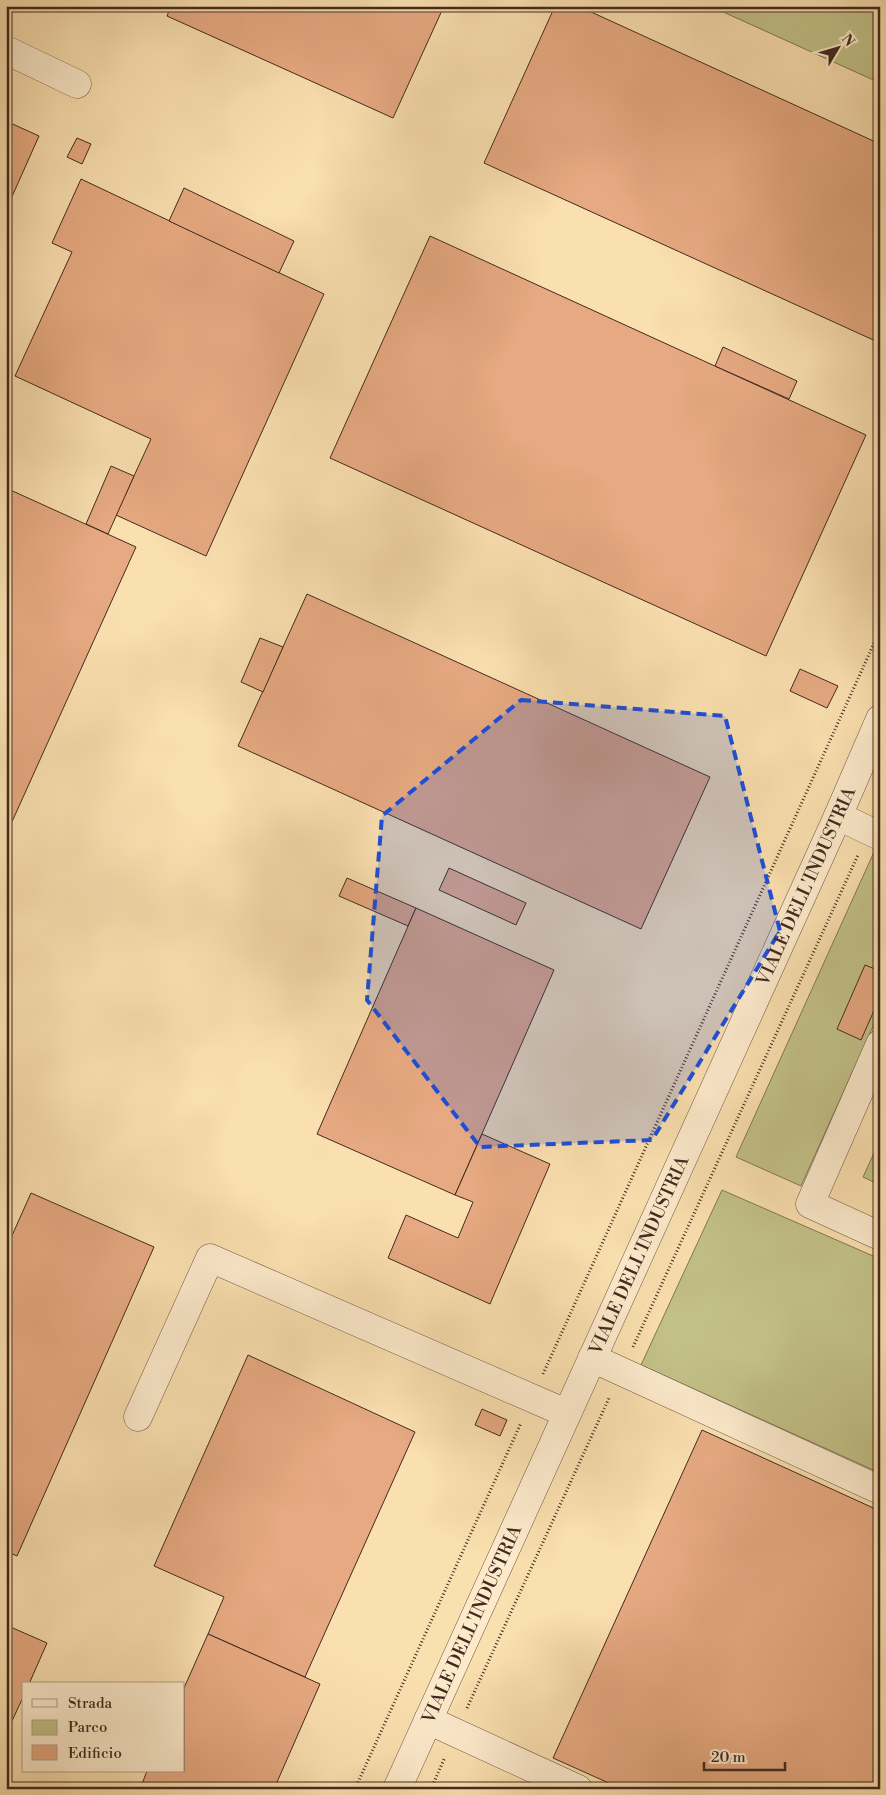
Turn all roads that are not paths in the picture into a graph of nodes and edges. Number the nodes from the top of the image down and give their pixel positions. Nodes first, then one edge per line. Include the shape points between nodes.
1 (6, 50) edge
2 (77, 84) dead end
3 (880, 720) edge
4 (874, 749) edge
5 (838, 816) junction
6 (875, 833) edge
7 (880, 1044) edge
8 (880, 1236) edge
9 (592, 1358) junction
10 (566, 1413) junction
11 (138, 1417) dead end
12 (880, 1490) edge
13 (428, 1720) junction
14 (397, 1789) edge
15 (578, 1789) edge

1 - 2 street
3 - 4 street, VIALE DELL'INDUSTRIA
4 - 5 street, VIALE DELL'INDUSTRIA
5 - 6 street
5 - 9 street, VIALE DELL'INDUSTRIA
7 - 8 street via 810,1204
9 - 10 street, VIALE DELL'INDUSTRIA
9 - 12 street
10 - 11 street via 210,1258
10 - 13 street, VIALE DELL'INDUSTRIA
13 - 14 street, VIALE DELL'INDUSTRIA
13 - 15 street

